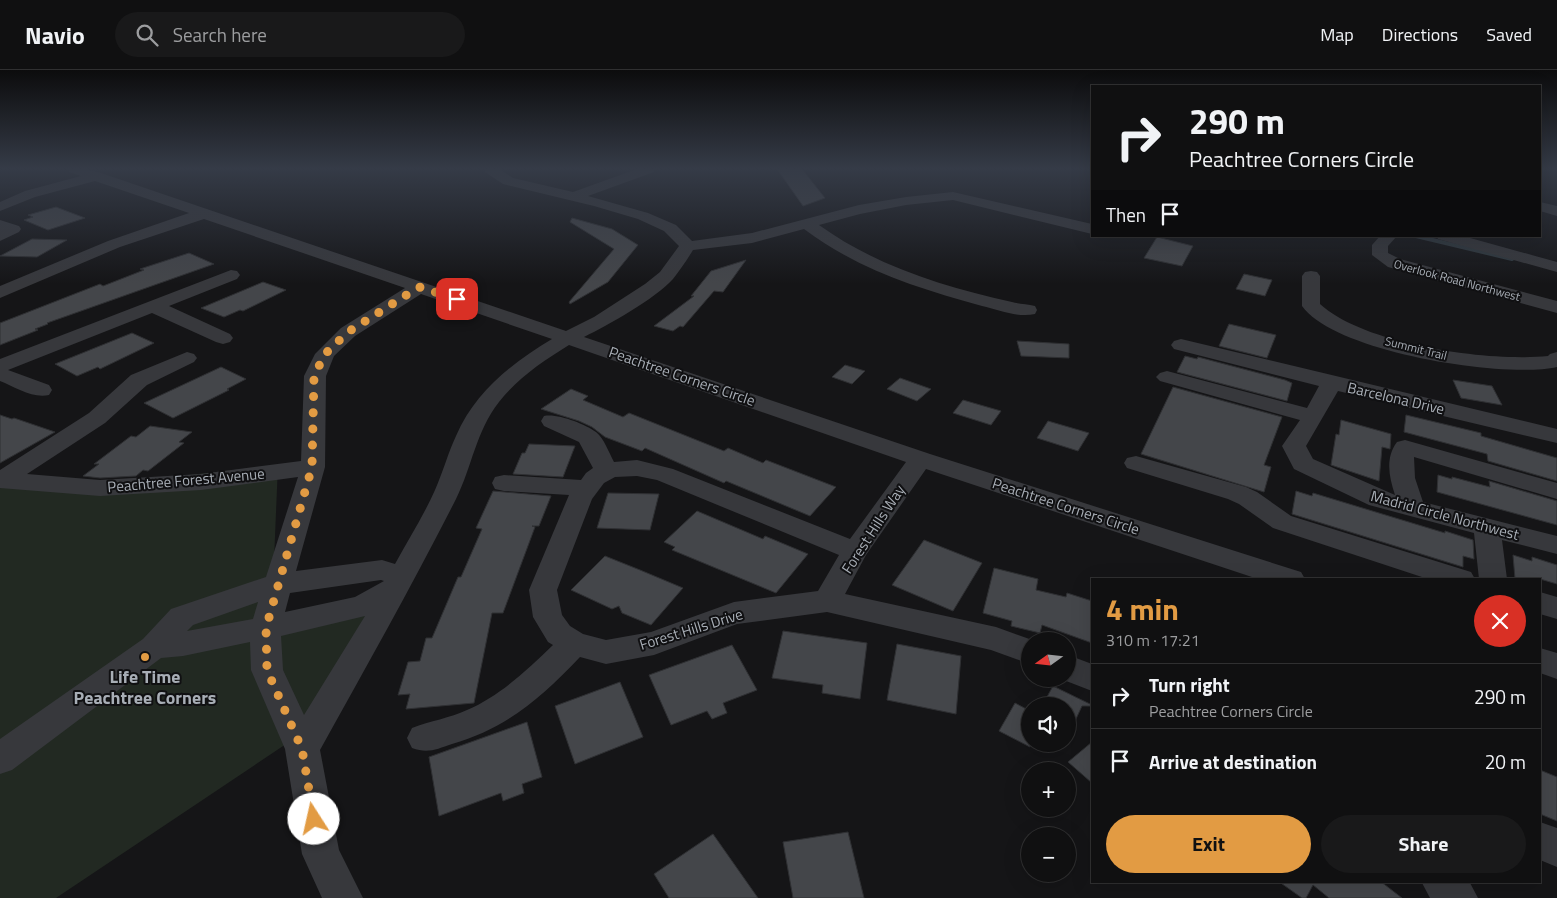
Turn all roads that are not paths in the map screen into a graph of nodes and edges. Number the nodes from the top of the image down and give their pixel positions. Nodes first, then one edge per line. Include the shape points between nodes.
1 (190, 208) edge
2 (612, 208) edge
3 (873, 208) edge
4 (1017, 208) edge
5 (214, 216) junction
6 (807, 224) junction
7 (0, 225) edge
8 (1091, 229) edge
9 (0, 236) edge
10 (1388, 237) edge
11 (1448, 237) edge
12 (688, 246) junction
13 (1557, 266) edge
14 (231, 275) dead end
15 (1310, 276) dead end
16 (419, 287) junction
17 (0, 293) edge
18 (153, 306) junction
19 (1557, 307) edge
20 (1028, 310) dead end
21 (569, 337) junction
22 (223, 338) dead end
23 (1182, 345) dead end
24 (187, 358) dead end
25 (1557, 358) edge
26 (0, 366) edge
27 (0, 374) edge
28 (1166, 378) dead end
29 (1332, 383) junction
30 (41, 390) dead end
31 (1313, 417) junction
32 (552, 421) dead end
33 (1557, 436) edge
34 (921, 459) junction
35 (1136, 463) dead end
36 (312, 467) junction
37 (596, 479) junction
38 (1, 480) edge
39 (504, 483) dead end
40 (1557, 491) edge
41 (1413, 509) junction
42 (1487, 527) junction
43 (1557, 545) edge
44 (855, 551) junction
45 (1288, 578) edge
46 (1458, 578) edge
47 (1493, 578) edge
48 (399, 582) junction
49 (277, 584) junction
50 (827, 601) junction
51 (1541, 603) edge
52 (1557, 608) edge
53 (266, 628) junction
54 (574, 643) junction
55 (154, 647) junction
56 (1021, 649) edge
57 (1541, 660) edge
58 (1557, 666) edge
59 (1076, 671) edge
60 (1091, 678) edge
61 (424, 738) dead end
62 (302, 749) junction
63 (0, 759) edge
64 (1541, 840) edge
65 (1557, 849) edge
66 (1444, 883) edge
67 (343, 898) edge
68 (1458, 898) edge

1 - 5 street, Peachtree Corners Circle
2 - 12 street via 670,228
3 - 6 street
4 - 8 street
5 - 16 street, Peachtree Corners Circle
5 - 17 street via 150,241 93,253
6 - 12 street via 752,238
6 - 20 street via 849,253 892,274
7 - 9 street via 13,229
10 - 19 street, Overlook Road Northwest via 1380,245 1380,255 1394,263
11 - 13 street
12 - 21 street via 666,276 651,288 601,321
14 - 18 street
15 - 25 street, Summit Trail via 1310,306 1327,319 1359,333 1410,349 1482,362 1534,365 1554,362
16 - 21 street, Peachtree Corners Circle
16 - 36 street via 348,332 325,354 314,376
18 - 22 street
18 - 26 street
21 - 34 street, Peachtree Corners Circle
21 - 48 street via 508,378 489,400 468,434 448,490
23 - 29 street
24 - 38 street via 139,380 97,418
27 - 30 street
28 - 31 street
29 - 31 street, Barcelona Drive
29 - 33 street, Barcelona Drive
31 - 41 street, Madrid Circle Northwest via 1294,446 1303,464 1378,499
32 - 37 street via 588,437
34 - 44 street, Forest Hills Way
34 - 45 street, Peachtree Corners Circle
35 - 46 street via 1248,498 1282,522
36 - 38 street, Peachtree Forest Avenue via 201,482 100,488
36 - 49 street
37 - 39 street
37 - 44 street via 637,468 664,474
37 - 54 street, Forest Hills Drive via 580,498 543,590 548,617 559,634
40 - 41 street via 1404,447 1401,474
41 - 42 street, Madrid Circle Northwest
42 - 43 street, Madrid Circle Northwest
42 - 47 street
44 - 50 street, Forest Hills Way
48 - 49 street via 382,570
48 - 53 street via 362,606
48 - 62 street
49 - 53 street
49 - 55 street via 182,617
50 - 54 street, Forest Hills Drive via 734,613 654,643 606,652
50 - 56 street, Forest Hills Drive via 996,639
51 - 52 street
53 - 55 street
53 - 62 street via 267,670
54 - 61 street via 513,700 484,718
55 - 63 street
57 - 58 street
59 - 60 street
62 - 67 street via 321,854
64 - 65 street
66 - 68 street

